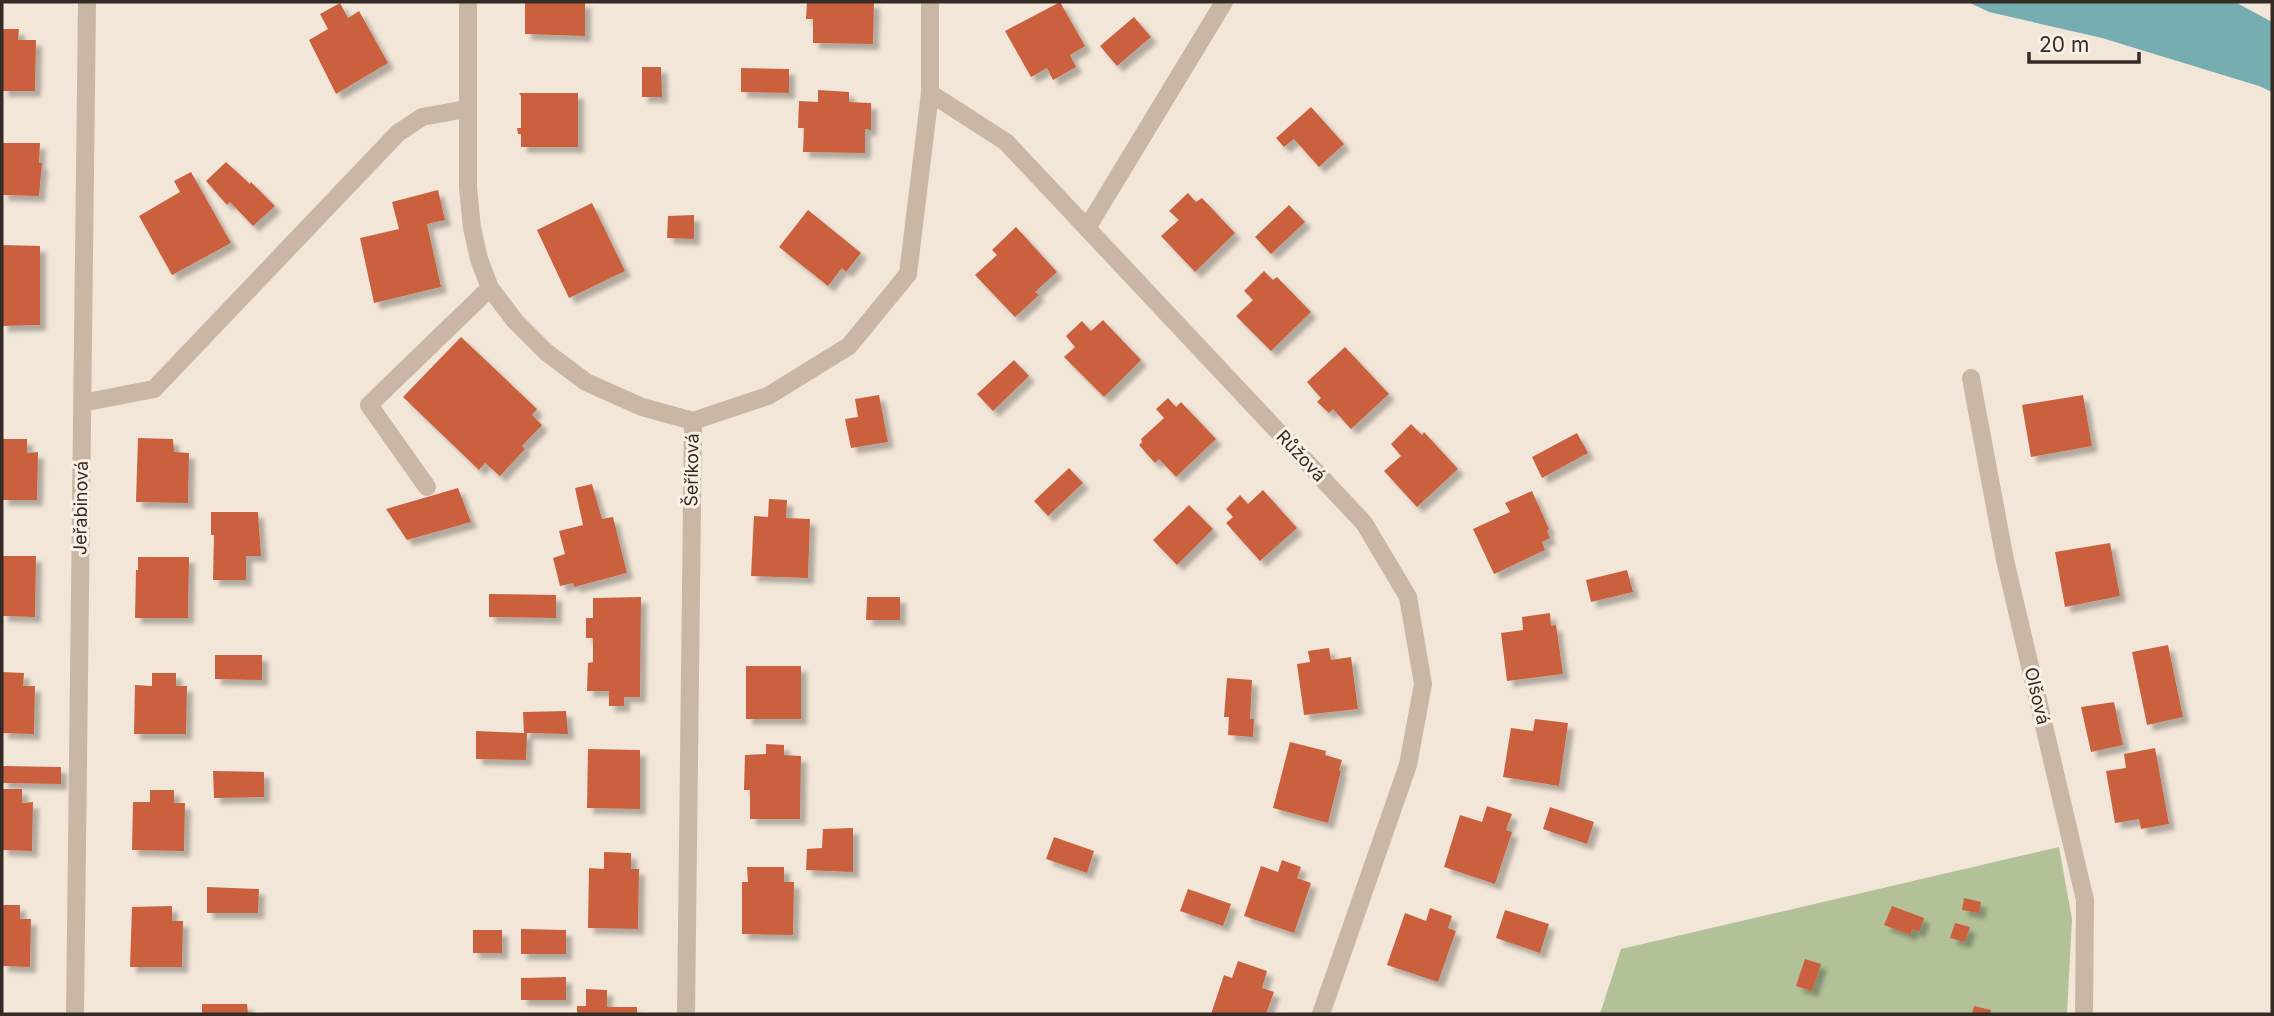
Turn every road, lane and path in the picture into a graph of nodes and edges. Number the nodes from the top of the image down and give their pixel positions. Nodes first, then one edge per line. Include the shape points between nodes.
1 (87, 2) edge
2 (468, 2) edge
3 (930, 2) edge
4 (1224, 2) edge
5 (930, 93) junction
6 (466, 109) junction
7 (1087, 228) junction
8 (490, 288) junction
9 (1971, 378) dead end
10 (82, 402) junction
11 (693, 421) junction
12 (427, 487) dead end
13 (75, 1014) edge
14 (686, 1014) edge
15 (1321, 1014) edge
16 (2084, 1014) edge

1 - 10 street, Jeřabinová
2 - 6 street, Šeříková
3 - 5 street
4 - 7 street
5 - 7 street, Růžová via 1006,142
5 - 11 street via 908,274 849,346 768,396
6 - 8 street, Šeříková via 472,228
6 - 10 street via 422,117 398,133 154,388
7 - 15 street, Růžová via 1364,523 1408,597 1423,684 1408,765
8 - 11 street, Šeříková via 539,344 586,382 642,407
8 - 12 street via 369,405
9 - 16 street, Olšová via 2005,560 2085,900
10 - 13 street, Jeřabinová
11 - 14 street, Šeříková

